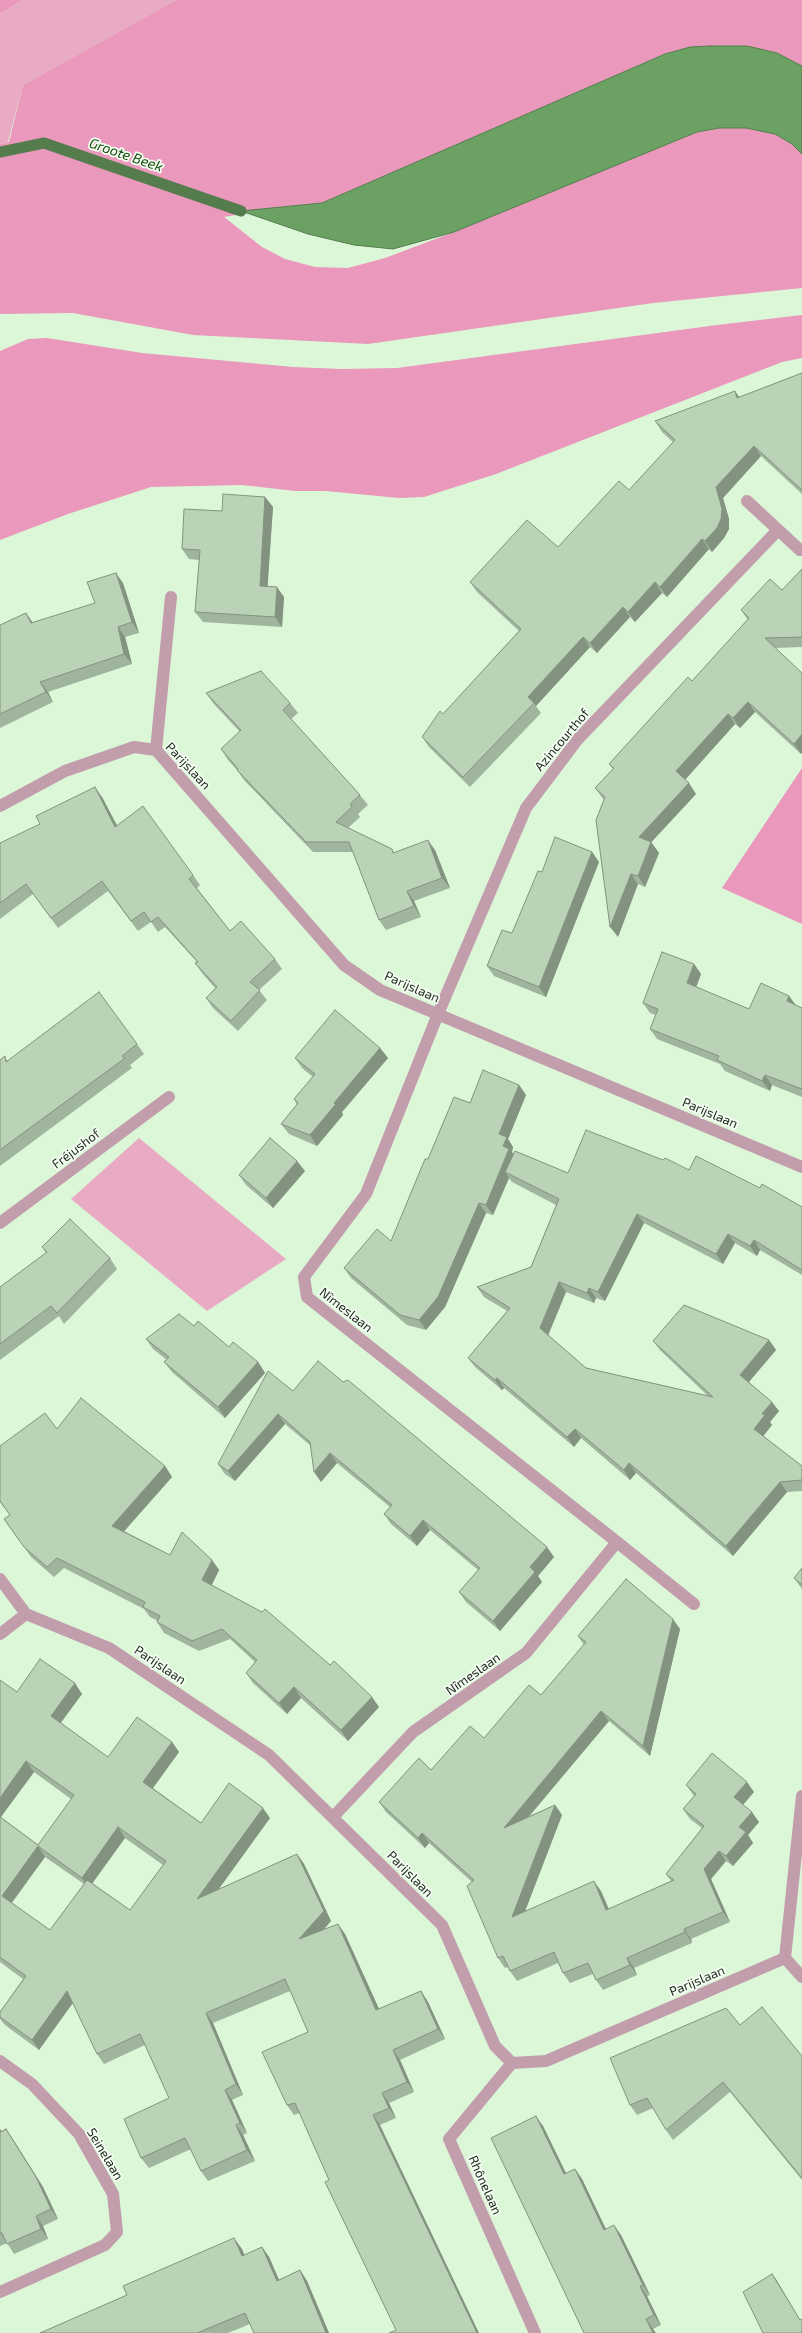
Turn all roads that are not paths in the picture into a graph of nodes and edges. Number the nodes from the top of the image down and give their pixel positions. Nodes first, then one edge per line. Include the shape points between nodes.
1 (747, 501) dead end
2 (778, 530) junction
3 (800, 550) dead end
4 (171, 597) dead end
5 (156, 750) junction
6 (0, 806) edge
7 (438, 1014) junction
8 (169, 1096) dead end
9 (802, 1167) edge
10 (0, 1223) edge
11 (617, 1542) junction
12 (0, 1579) edge
13 (694, 1604) dead end
14 (26, 1614) junction
15 (0, 1634) edge
16 (802, 1796) edge
17 (333, 1817) junction
18 (785, 1958) junction
19 (802, 1977) edge
20 (0, 2061) edge
21 (512, 2063) junction
22 (0, 2292) edge
23 (535, 2333) edge

1 - 2 street
2 - 3 street
2 - 7 street, Azincourthof via 578,739 526,808
4 - 5 street
5 - 6 street, Parijslaan via 134,747 65,771
5 - 7 street, Parijslaan via 344,965 380,990
7 - 9 street, Parijslaan
7 - 11 street, Nîmeslaan via 366,1194 304,1277 307,1297
8 - 10 street, Fréjushof
11 - 13 street, Nîmeslaan
11 - 17 street, Nîmeslaan via 526,1653 413,1732
12 - 14 street
14 - 15 street
14 - 17 street, Parijslaan via 109,1648 269,1755
16 - 18 street
17 - 21 street, Parijslaan via 442,1925 495,2046
18 - 19 street
18 - 21 street, Parijslaan via 546,2061
20 - 22 street, Seinelaan via 32,2084 79,2134 113,2194 117,2232 105,2246
21 - 23 street, Rhônelaan via 449,2139

